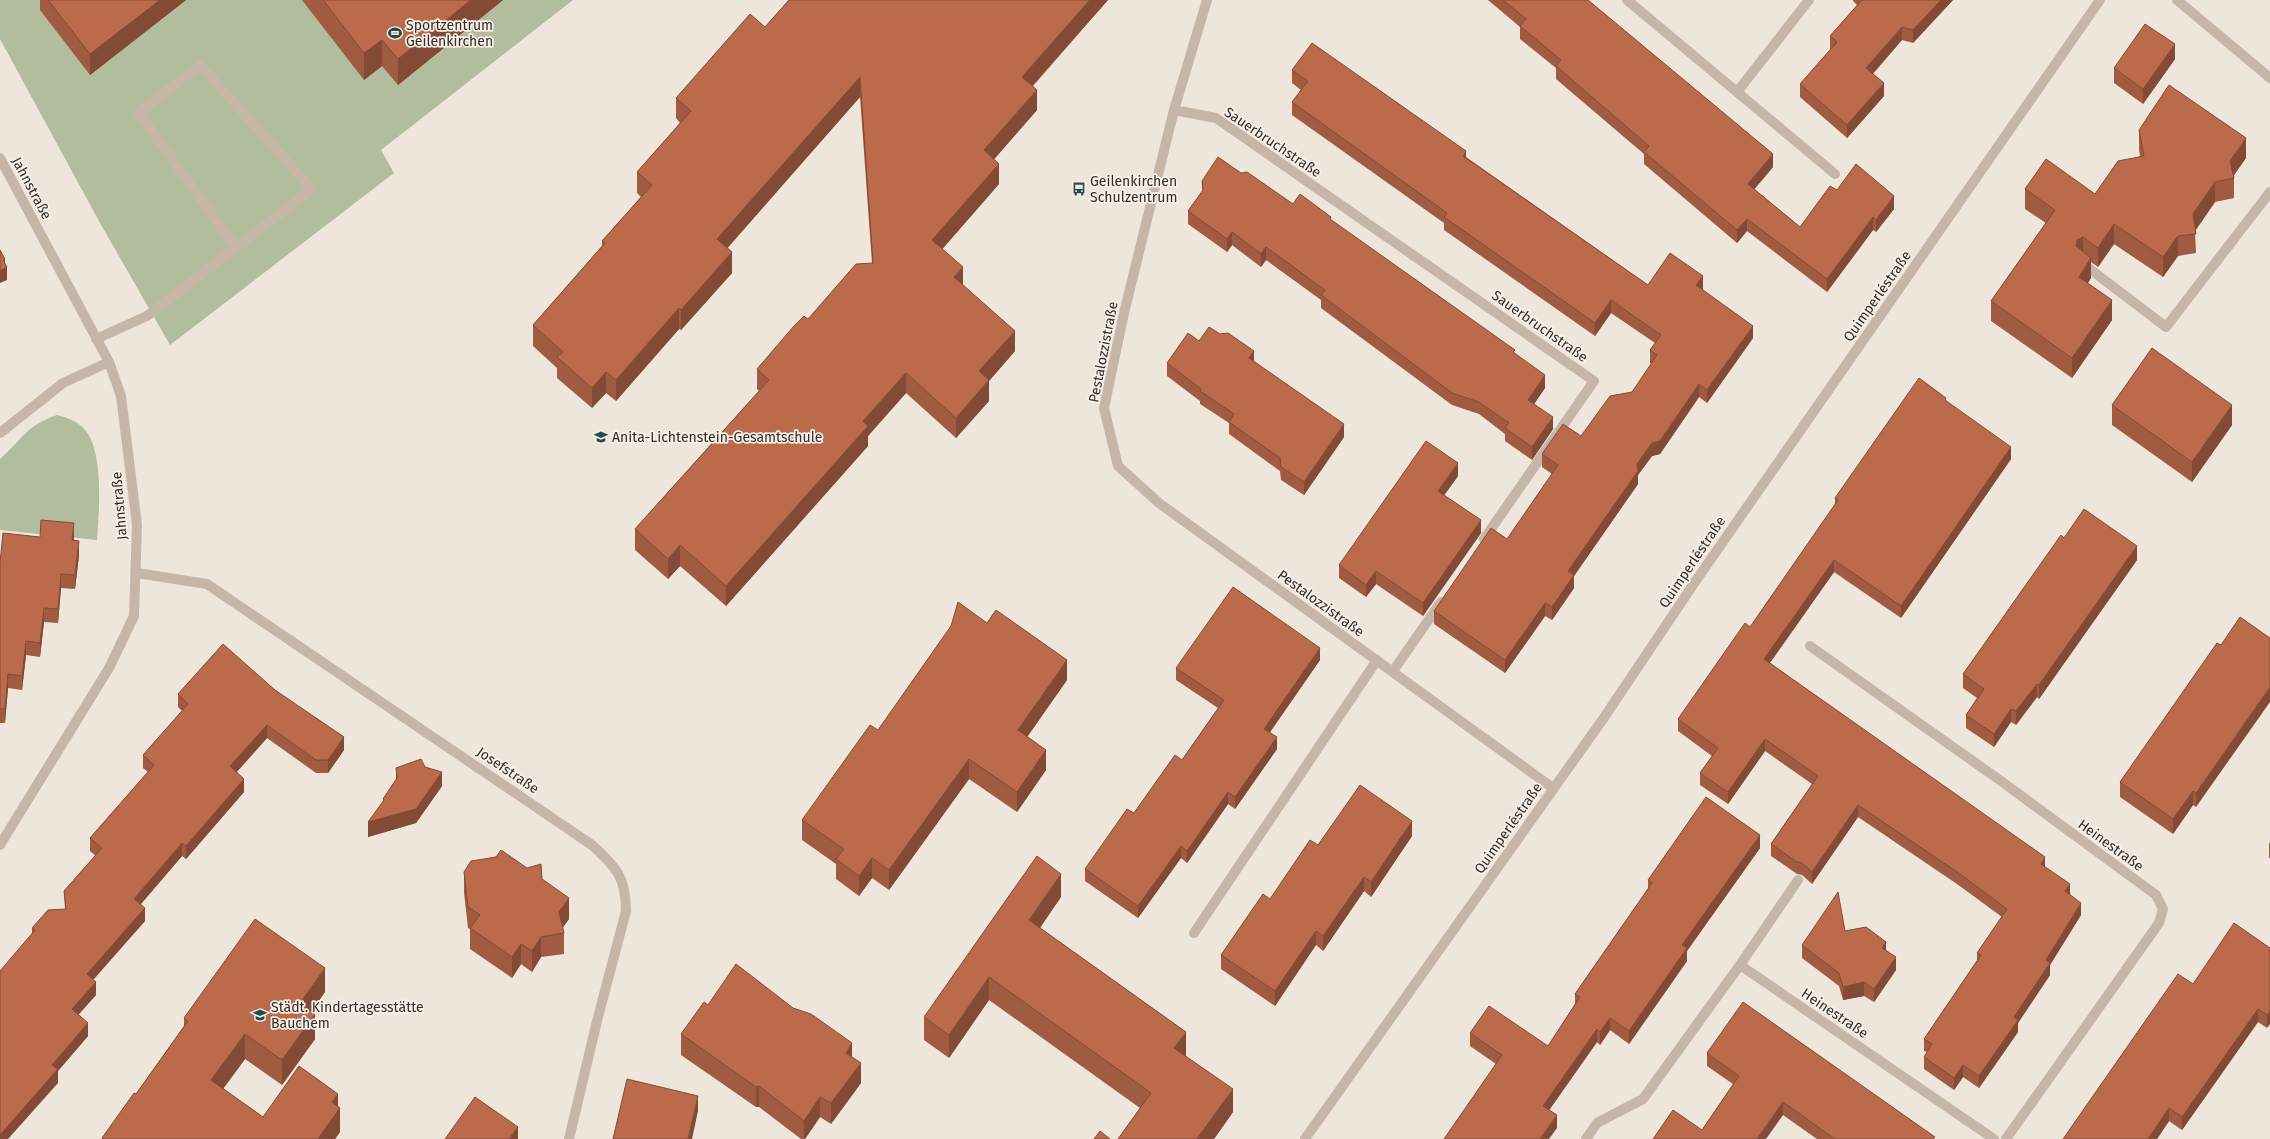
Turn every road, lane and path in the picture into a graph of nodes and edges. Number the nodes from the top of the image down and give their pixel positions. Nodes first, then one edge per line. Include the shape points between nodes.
1 (1207, 0) edge
2 (1626, 0) edge
3 (1809, 0) edge
4 (2100, 0) edge
5 (2177, 0) edge
6 (2270, 78) edge
7 (1737, 92) junction
8 (1174, 110) junction
9 (0, 158) edge
10 (1835, 174) dead end
11 (2270, 192) edge
12 (236, 248) junction
13 (2082, 263) edge
14 (96, 340) junction
15 (109, 362) junction
16 (0, 434) edge
17 (1479, 546) edge
18 (137, 573) junction
19 (1448, 591) edge
20 (1810, 646) dead end
21 (1377, 660) junction
22 (1393, 671) junction
23 (1554, 788) junction
24 (0, 845) edge
25 (1798, 880) dead end
26 (1194, 933) dead end
27 (1740, 965) junction
28 (569, 1139) edge
29 (1305, 1139) edge
30 (1586, 1139) edge
31 (1994, 1139) edge
32 (2006, 1139) edge

1 - 8 street, Pestalozzistraße
2 - 7 street
3 - 7 street
4 - 23 street, Quimperléstraße
5 - 6 street
7 - 10 street
8 - 17 street, Sauerbruchstraße via 1216,118 1594,381
8 - 21 street, Pestalozzistraße via 1124,313 1104,408 1118,466 1159,503
9 - 14 street, Jahnstraße
11 - 13 street via 2166,327
12 - 12 street via 312,189 200,65 139,113
12 - 14 street via 148,316
14 - 15 street, Jahnstraße
15 - 16 street via 63,383
15 - 18 street, Jahnstraße via 122,404 137,525
18 - 24 street, Jahnstraße via 134,616 111,664
18 - 28 street, Josefstraße via 207,584 592,845 613,864 623,880 626,910
19 - 22 street
20 - 32 street, Heinestraße via 2156,895 2163,908 2159,923
21 - 22 street, Pestalozzistraße
21 - 26 street
22 - 23 street, Pestalozzistraße
23 - 29 street, Quimperléstraße
25 - 27 street
27 - 30 street via 1643,1099 1597,1124
27 - 31 street, Heinestraße

